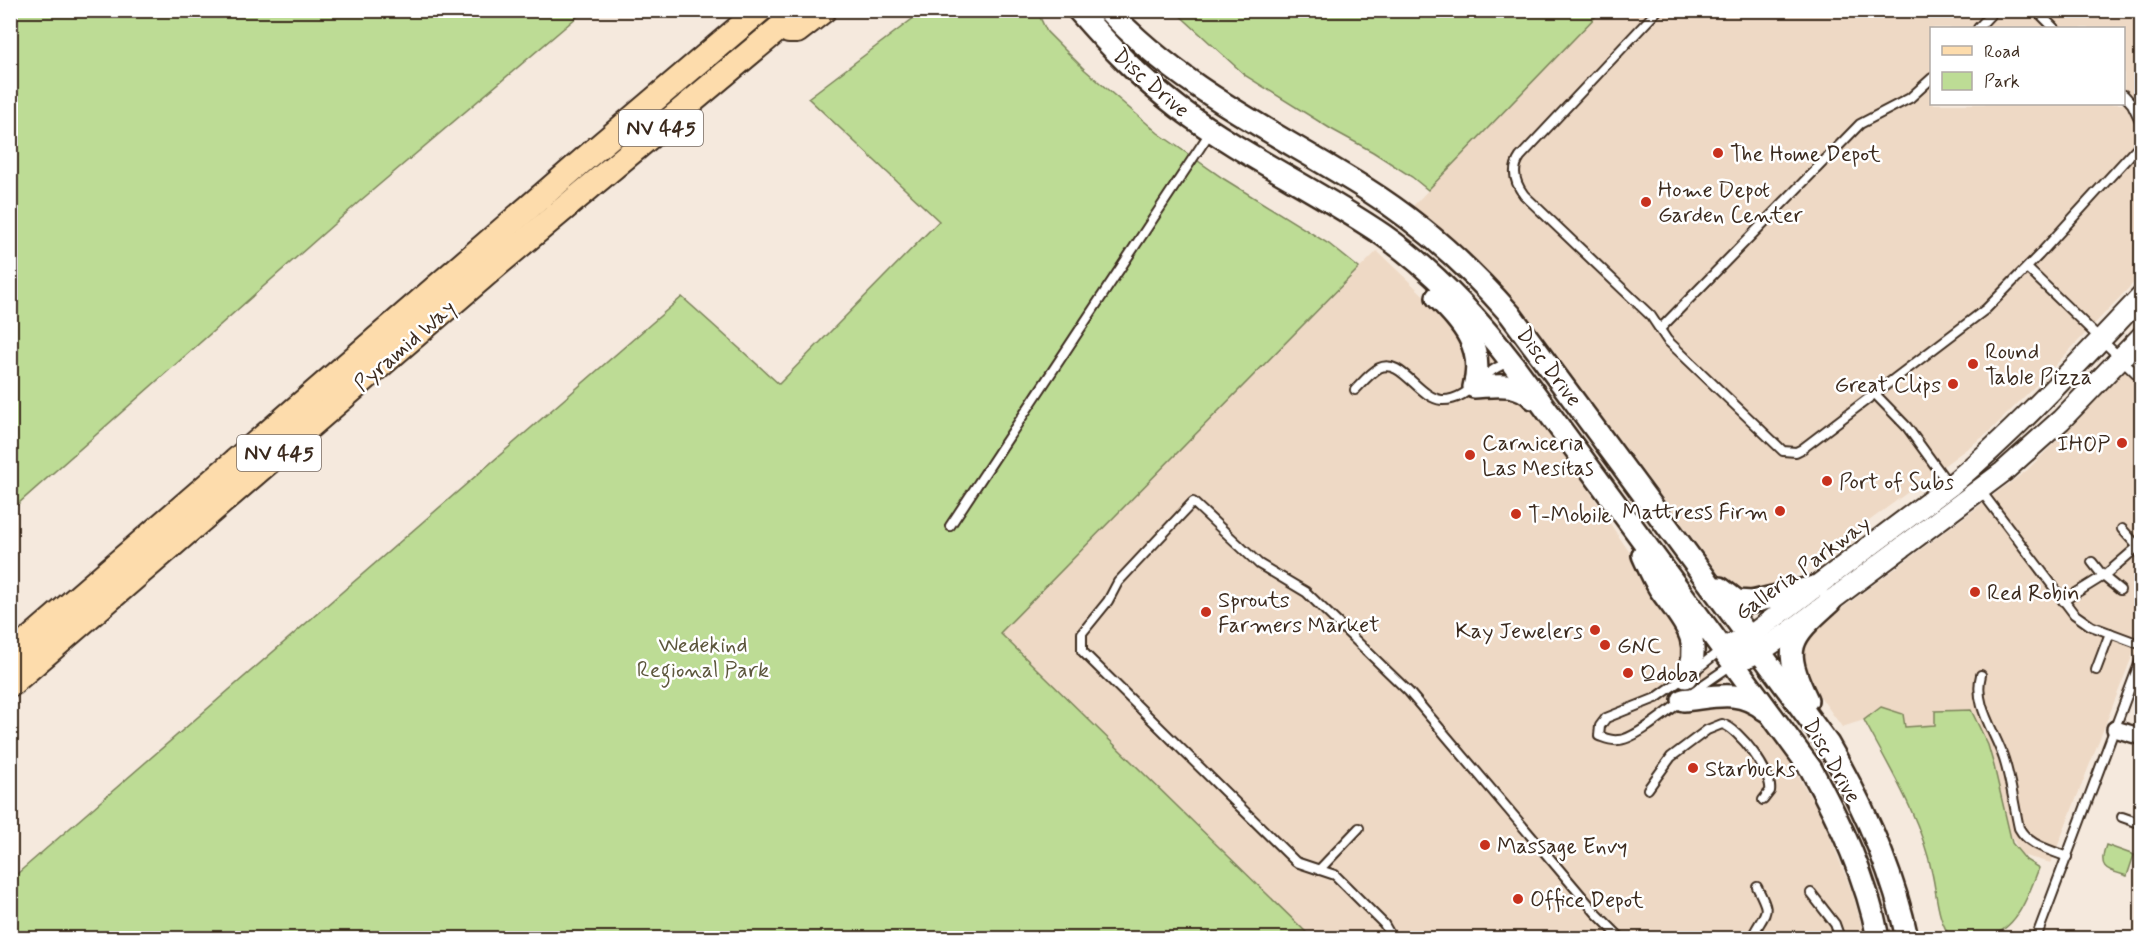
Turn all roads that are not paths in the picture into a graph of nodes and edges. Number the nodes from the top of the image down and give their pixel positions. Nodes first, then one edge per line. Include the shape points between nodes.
1 (760, 10) edge
2 (801, 10) edge
3 (824, 10) edge
4 (1078, 10) edge
5 (1108, 10) edge
6 (1658, 10) edge
7 (1995, 10) edge
8 (2036, 10) edge
9 (1979, 27) edge
10 (2053, 27) edge
11 (772, 33) junction
12 (1930, 80) edge
13 (2125, 96) edge
14 (2142, 125) edge
15 (1211, 130) junction
16 (2142, 142) edge
17 (1395, 209) junction
18 (1353, 216) junction
19 (2027, 268) junction
20 (2142, 296) edge
21 (1660, 329) junction
22 (2142, 336) edge
23 (2100, 339) junction
24 (2120, 358) junction
25 (1512, 363) junction
26 (2142, 379) edge
27 (1474, 387) junction
28 (1355, 390) dead end
29 (1875, 394) junction
30 (1548, 413) junction
31 (1634, 479) junction
32 (1950, 486) junction
33 (1981, 491) junction
34 (1623, 514) junction
35 (950, 526) dead end
36 (2122, 529) dead end
37 (2140, 547) edge
38 (2092, 562) dead end
39 (1705, 575) junction
40 (2103, 576) junction
41 (2120, 590) dead end
42 (1824, 594) junction
43 (2063, 601) junction
44 (2110, 633) junction
45 (1755, 644) junction
46 (2142, 645) edge
47 (10, 656) edge
48 (1729, 656) junction
49 (2142, 657) edge
50 (2096, 670) dead end
51 (1981, 675) dead end
52 (1686, 677) junction
53 (10, 685) edge
54 (1683, 700) junction
55 (1781, 726) junction
56 (2115, 729) junction
57 (2142, 737) edge
58 (1828, 744) junction
59 (1648, 789) dead end
60 (1763, 800) dead end
61 (2122, 817) dead end
62 (2142, 824) edge
63 (1359, 828) dead end
64 (1842, 831) junction
65 (2067, 857) junction
66 (1319, 870) junction
67 (1756, 887) dead end
68 (1811, 893) dead end
69 (1907, 932) edge
70 (1392, 939) edge
71 (1621, 939) edge
72 (1754, 939) edge
73 (1840, 939) edge
74 (1878, 939) edge
75 (1893, 939) edge
76 (2036, 939) edge

1 - 47 main road, Pyramid Way / NV 445
2 - 11 main road, Pyramid Way / NV 445
3 - 11 main road via 797,30
4 - 15 main road, Disc Drive via 1143,79
5 - 17 main road, Disc Drive via 1145,46 1205,93
6 - 21 lane via 1530,144 1514,171 1524,195
7 - 9 lane
8 - 10 lane
11 - 53 main road, Pyramid Way / NV 445
12 - 21 lane via 1910,98 1860,124
13 - 14 lane
15 - 17 main road via 1244,132 1342,188
15 - 18 main road, Disc Drive
15 - 35 lane
16 - 19 lane
17 - 31 main road, Disc Drive via 1473,273 1510,314
18 - 25 main road, Disc Drive via 1386,237 1446,288
18 - 27 main road via 1445,305 1472,340 1478,366
19 - 23 lane
19 - 29 lane via 1986,309
20 - 23 street, Galleria Parkway
21 - 29 lane via 1783,451 1802,449
22 - 24 street, Galleria Parkway
23 - 24 lane
23 - 32 street, Galleria Parkway via 1979,462
24 - 26 lane
24 - 33 street, Galleria Parkway via 2032,448
25 - 27 lane via 1498,366
25 - 30 main road, Disc Drive
25 - 31 main road via 1534,371 1580,431
27 - 28 lane via 1455,398 1439,400 1389,366 1375,371
27 - 30 main road via 1521,388
29 - 32 lane via 1907,428
30 - 34 main road, Disc Drive
31 - 39 main road, Disc Drive
32 - 42 street, Galleria Parkway
33 - 42 street, Galleria Parkway
33 - 43 lane
34 - 48 main road, Disc Drive
34 - 52 main road via 1654,580 1689,631 1693,662
36 - 37 lane
37 - 40 lane
38 - 40 lane
39 - 42 main road via 1743,602
39 - 45 main road, Disc Drive
40 - 41 lane
40 - 43 lane
42 - 45 street, Galleria Parkway
42 - 58 main road via 1795,639 1792,658
43 - 44 lane via 2082,621
44 - 46 lane
44 - 50 lane
45 - 48 street, Galleria Parkway
45 - 58 main road, Disc Drive
48 - 52 lane
48 - 54 lane
48 - 55 main road, Disc Drive
49 - 56 lane
51 - 65 lane via 1978,693 2004,759 2019,828 2034,844
52 - 54 lane via 1656,698 1606,718 1599,736 1624,739
54 - 55 main road via 1740,695 1764,709
55 - 64 main road, Disc Drive via 1811,769
56 - 57 street
56 - 65 lane
58 - 69 main road, Disc Drive via 1877,843
59 - 60 lane via 1671,757 1707,730 1722,724 1741,736 1769,778 1770,791
61 - 62 lane
63 - 66 lane
64 - 74 main road, Disc Drive
64 - 75 main road via 1875,880
65 - 76 lane
66 - 70 lane via 1335,875 1384,924
66 - 71 lane via 1296,862 1082,651 1082,633 1118,582 1193,502 1259,564 1306,592 1410,692
67 - 72 lane via 1767,910
68 - 73 lane via 1835,924

